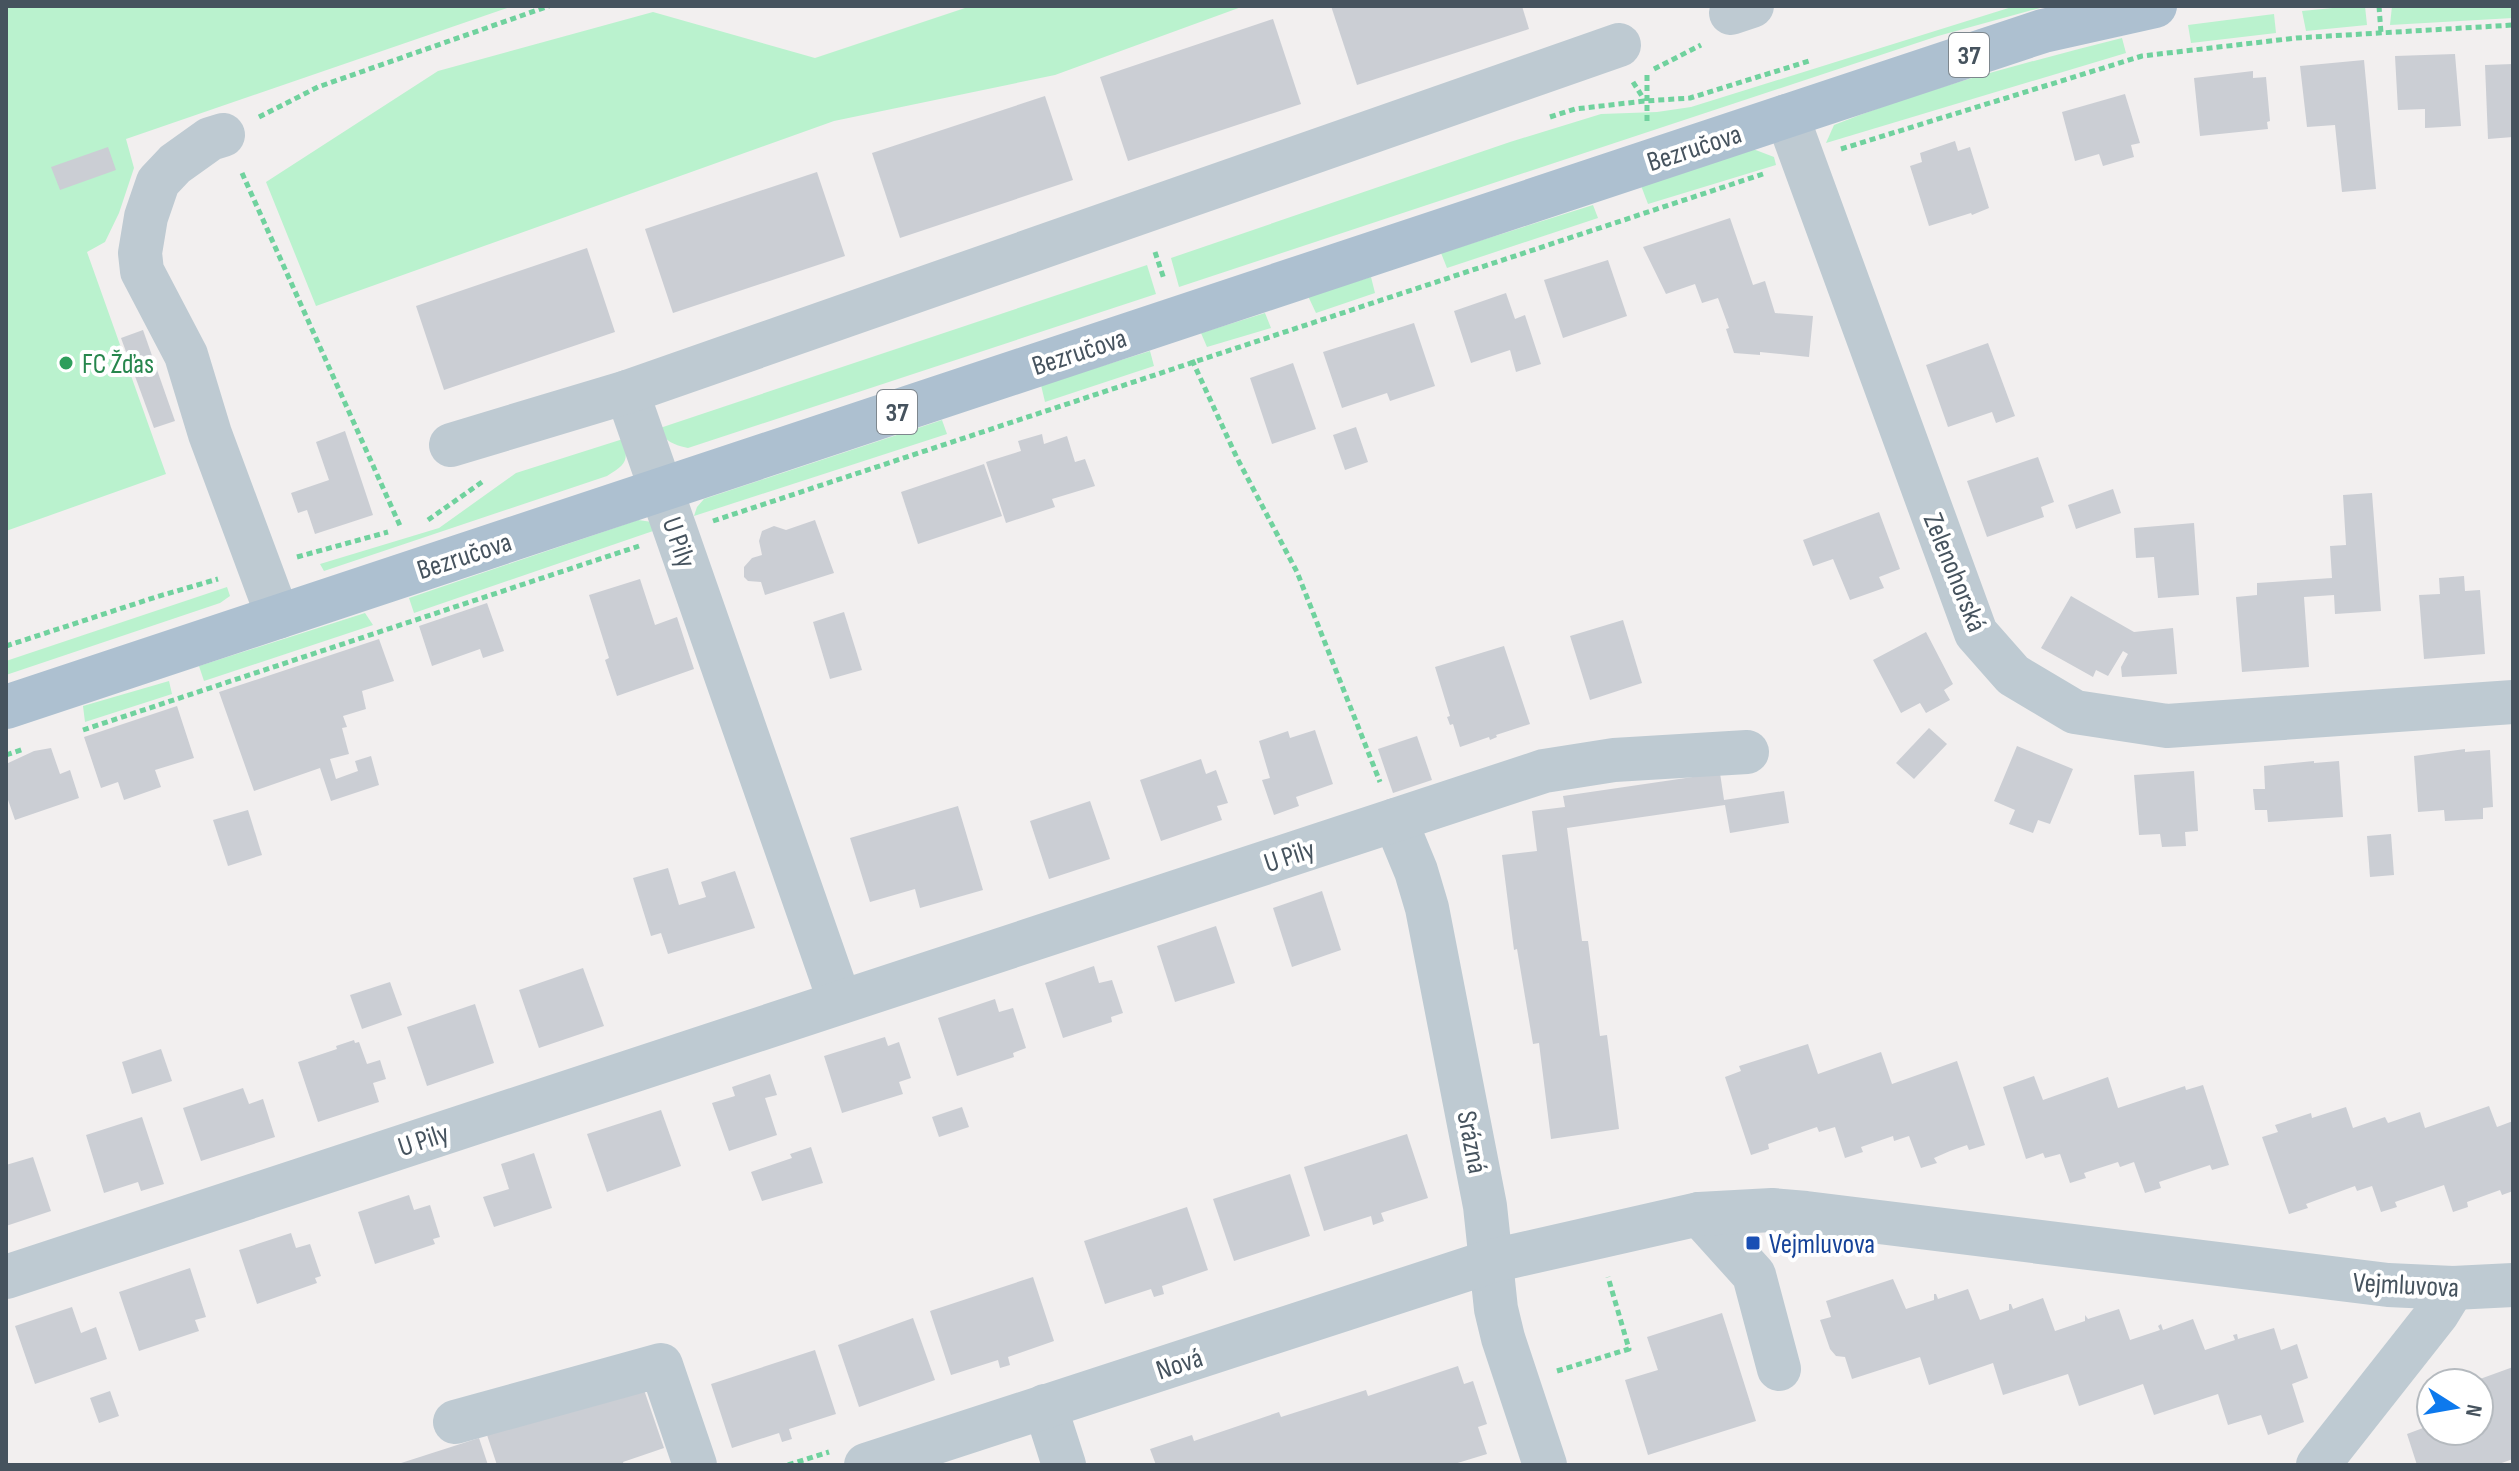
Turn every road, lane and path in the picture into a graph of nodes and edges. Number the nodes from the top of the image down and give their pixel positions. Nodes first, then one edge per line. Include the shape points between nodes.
1 (549, 6) edge
2 (2155, 6) edge
3 (2379, 6) edge
4 (2513, 25) edge
5 (2381, 33) junction
6 (1619, 45) dead end
7 (1701, 45) dead end
8 (1821, 57) dead end
9 (1645, 101) junction
10 (1787, 116) junction
11 (1545, 119) dead end
12 (223, 135) junction
13 (1804, 160) junction
14 (1651, 162) junction
15 (1170, 247) dead end
16 (1155, 252) dead end
17 (1193, 363) junction
18 (627, 392) junction
19 (451, 445) dead end
20 (488, 478) dead end
21 (661, 490) junction
22 (401, 528) junction
23 (677, 533) junction
24 (259, 568) junction
25 (278, 617) junction
26 (6, 646) edge
27 (2513, 702) edge
28 (6, 707) edge
29 (81, 731) dead end
30 (36, 745) dead end
31 (1747, 752) dead end
32 (6, 755) edge
33 (1395, 820) junction
34 (840, 1002) junction
35 (1699, 1214) junction
36 (1492, 1261) junction
37 (1607, 1274) dead end
38 (6, 1277) edge
39 (2513, 1285) edge
40 (2453, 1288) junction
41 (1779, 1369) dead end
42 (1556, 1371) dead end
43 (1045, 1406) junction
44 (455, 1422) dead end
45 (850, 1458) edge
46 (695, 1465) edge
47 (788, 1465) edge
48 (1064, 1465) edge
49 (1545, 1465) edge
50 (2318, 1465) edge

1 - 12 path via 318,87
2 - 10 main road, Bezručova / 37 via 2043,31
3 - 5 path
4 - 5 path
5 - 13 path via 2142,56
6 - 18 street
7 - 9 path via 1647,73
8 - 9 path via 1690,98
9 - 11 path via 1575,109
9 - 14 path
10 - 13 street, Zelenohorská
10 - 14 main road, Bezručova / 37
12 - 22 path
12 - 24 street via 175,164 158,182 140,253 142,271 186,355
13 - 17 path
13 - 27 street, Zelenohorská via 1976,633 2013,675 2075,712 2167,726
14 - 21 main road, Bezručova / 37
15 - 16 path
17 - 23 path
17 - 33 path via 1297,572
18 - 19 street
18 - 21 street, U Pily
20 - 22 path via 429,519
21 - 23 street, U Pily
21 - 25 main road, Bezručova / 37
22 - 24 path
23 - 29 path
23 - 34 street, U Pily
24 - 25 street
24 - 26 path
25 - 28 main road, Bezručova / 37
30 - 32 path
31 - 33 street, U Pily via 1614,760 1544,771
33 - 34 street, U Pily
33 - 36 street, Srázná via 1427,908
34 - 38 street, U Pily
35 - 36 street, Vejmluvova
35 - 40 street, Vejmluvova via 1806,1213 2337,1280
35 - 41 street via 1754,1275
36 - 43 street, Nová
36 - 49 street, Srázná via 1503,1338
37 - 42 path via 1629,1349
39 - 40 street, Vejmluvova
40 - 50 street
43 - 45 street, Nová
43 - 48 street
44 - 46 street via 661,1365
45 - 47 path

